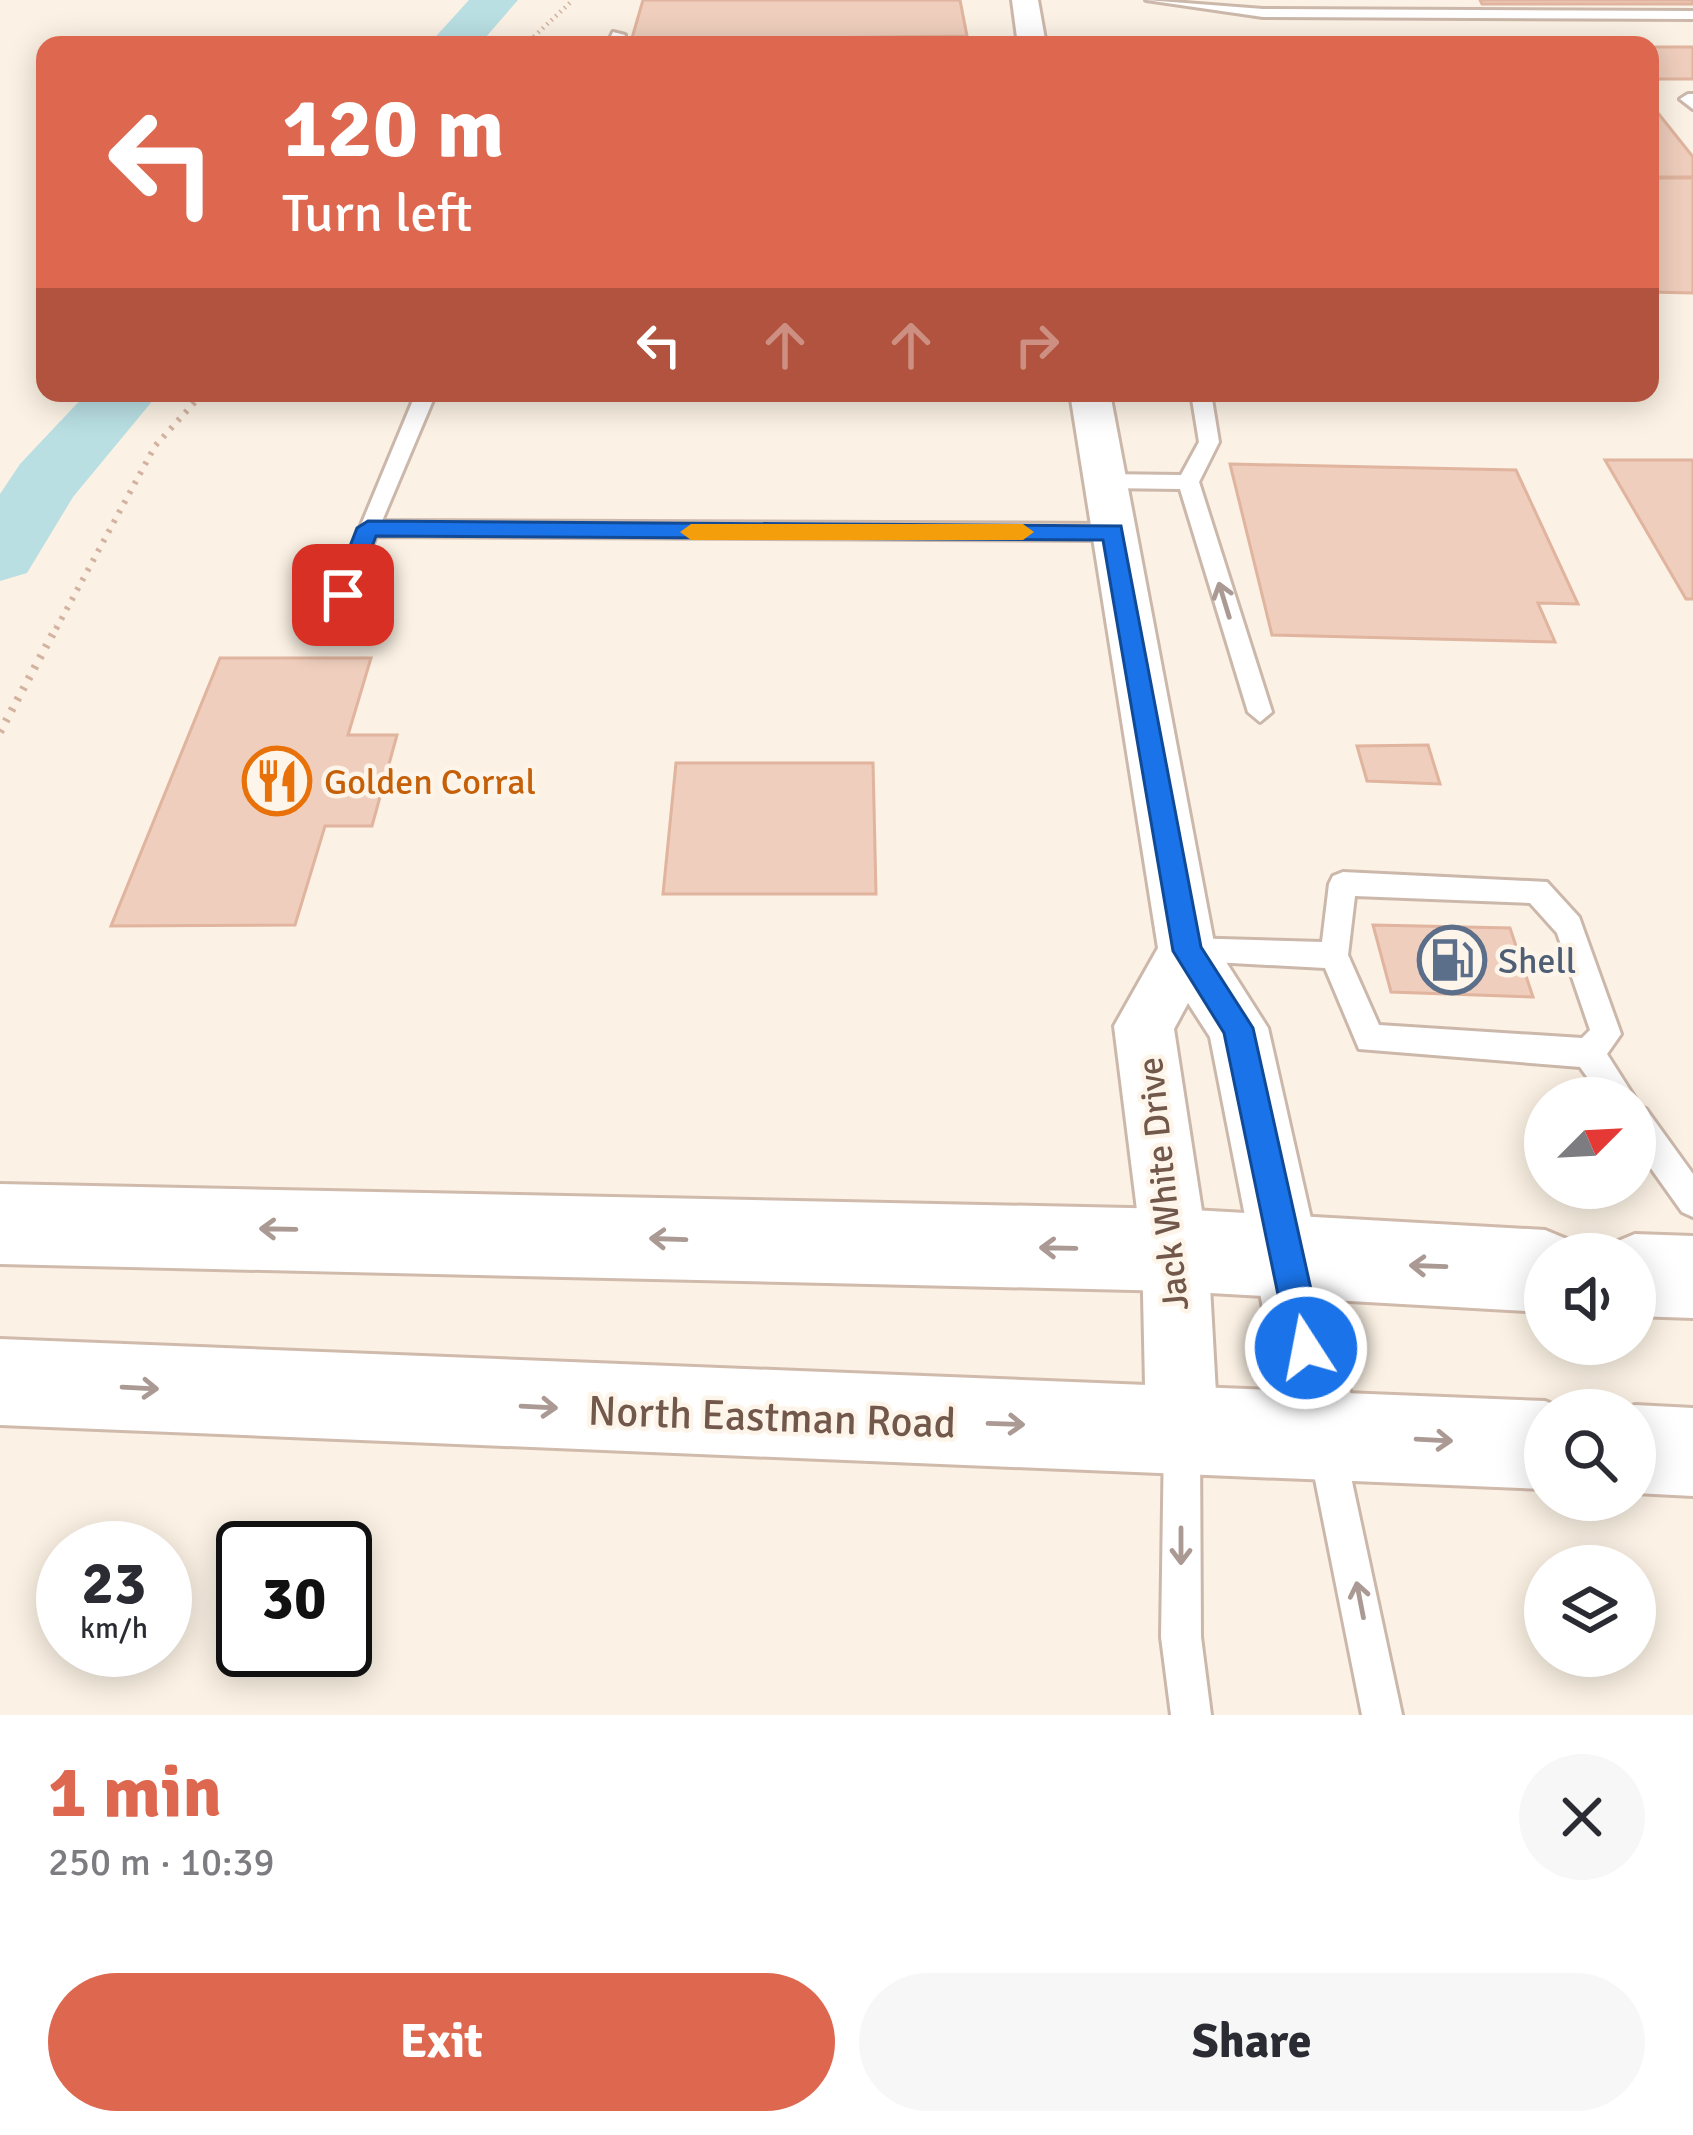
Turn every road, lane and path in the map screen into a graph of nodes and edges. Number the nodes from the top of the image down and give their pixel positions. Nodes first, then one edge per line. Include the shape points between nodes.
1 (574, 0) edge
2 (1024, 0) edge
3 (1153, 0) edge
4 (1408, 0) edge
5 (1250, 6) edge
6 (1419, 14) junction
7 (1693, 16) edge
8 (535, 36) edge
9 (1030, 36) edge
10 (195, 402) edge
11 (422, 402) edge
12 (1091, 402) edge
13 (1202, 402) edge
14 (1104, 481) junction
15 (1189, 482) junction
16 (368, 528) junction
17 (1113, 532) junction
18 (343, 595) dead end
19 (1260, 712) dead end
20 (0, 732) edge
21 (1187, 951) junction
22 (1334, 955) junction
23 (1588, 1053) junction
24 (1605, 1077) edge
25 (1656, 1150) edge
26 (1693, 1202) edge
27 (0, 1224) edge
28 (1174, 1250) junction
29 (1288, 1260) junction
30 (1524, 1270) edge
31 (1656, 1275) edge
32 (1693, 1277) edge
33 (0, 1382) edge
34 (1182, 1429) junction
35 (1324, 1436) junction
36 (1524, 1444) edge
37 (1656, 1450) edge
38 (1693, 1452) edge
39 (1191, 1715) edge
40 (1382, 1715) edge

1 - 8 path
2 - 9 street
3 - 5 lane
4 - 6 lane
5 - 6 lane
6 - 7 lane
10 - 20 path via 155,446
11 - 16 lane
12 - 14 street
13 - 15 lane via 1209,442
14 - 15 lane
14 - 17 street
19 -> 15 lane
16 - 17 lane
16 - 18 lane
17 - 21 street
21 - 22 lane
21 - 28 street, Jack White Drive via 1144,1026
21 - 29 street via 1238,1028
22 - 23 lane via 1370,1039
22 - 23 lane via 1343,884 1537,891 1569,926 1606,1034
23 - 24 lane
25 - 26 lane
28 -> 27 main road
28 - 29 main road
28 - 34 street, Jack White Drive
30 -> 29 main road
29 - 35 street
31 - 32 main road
33 -> 34 main road, North Eastman Road
34 - 35 main road, North Eastman Road
34 -> 39 lane via 1181,1637
35 -> 36 main road, North Eastman Road
40 -> 35 lane
37 - 38 main road

